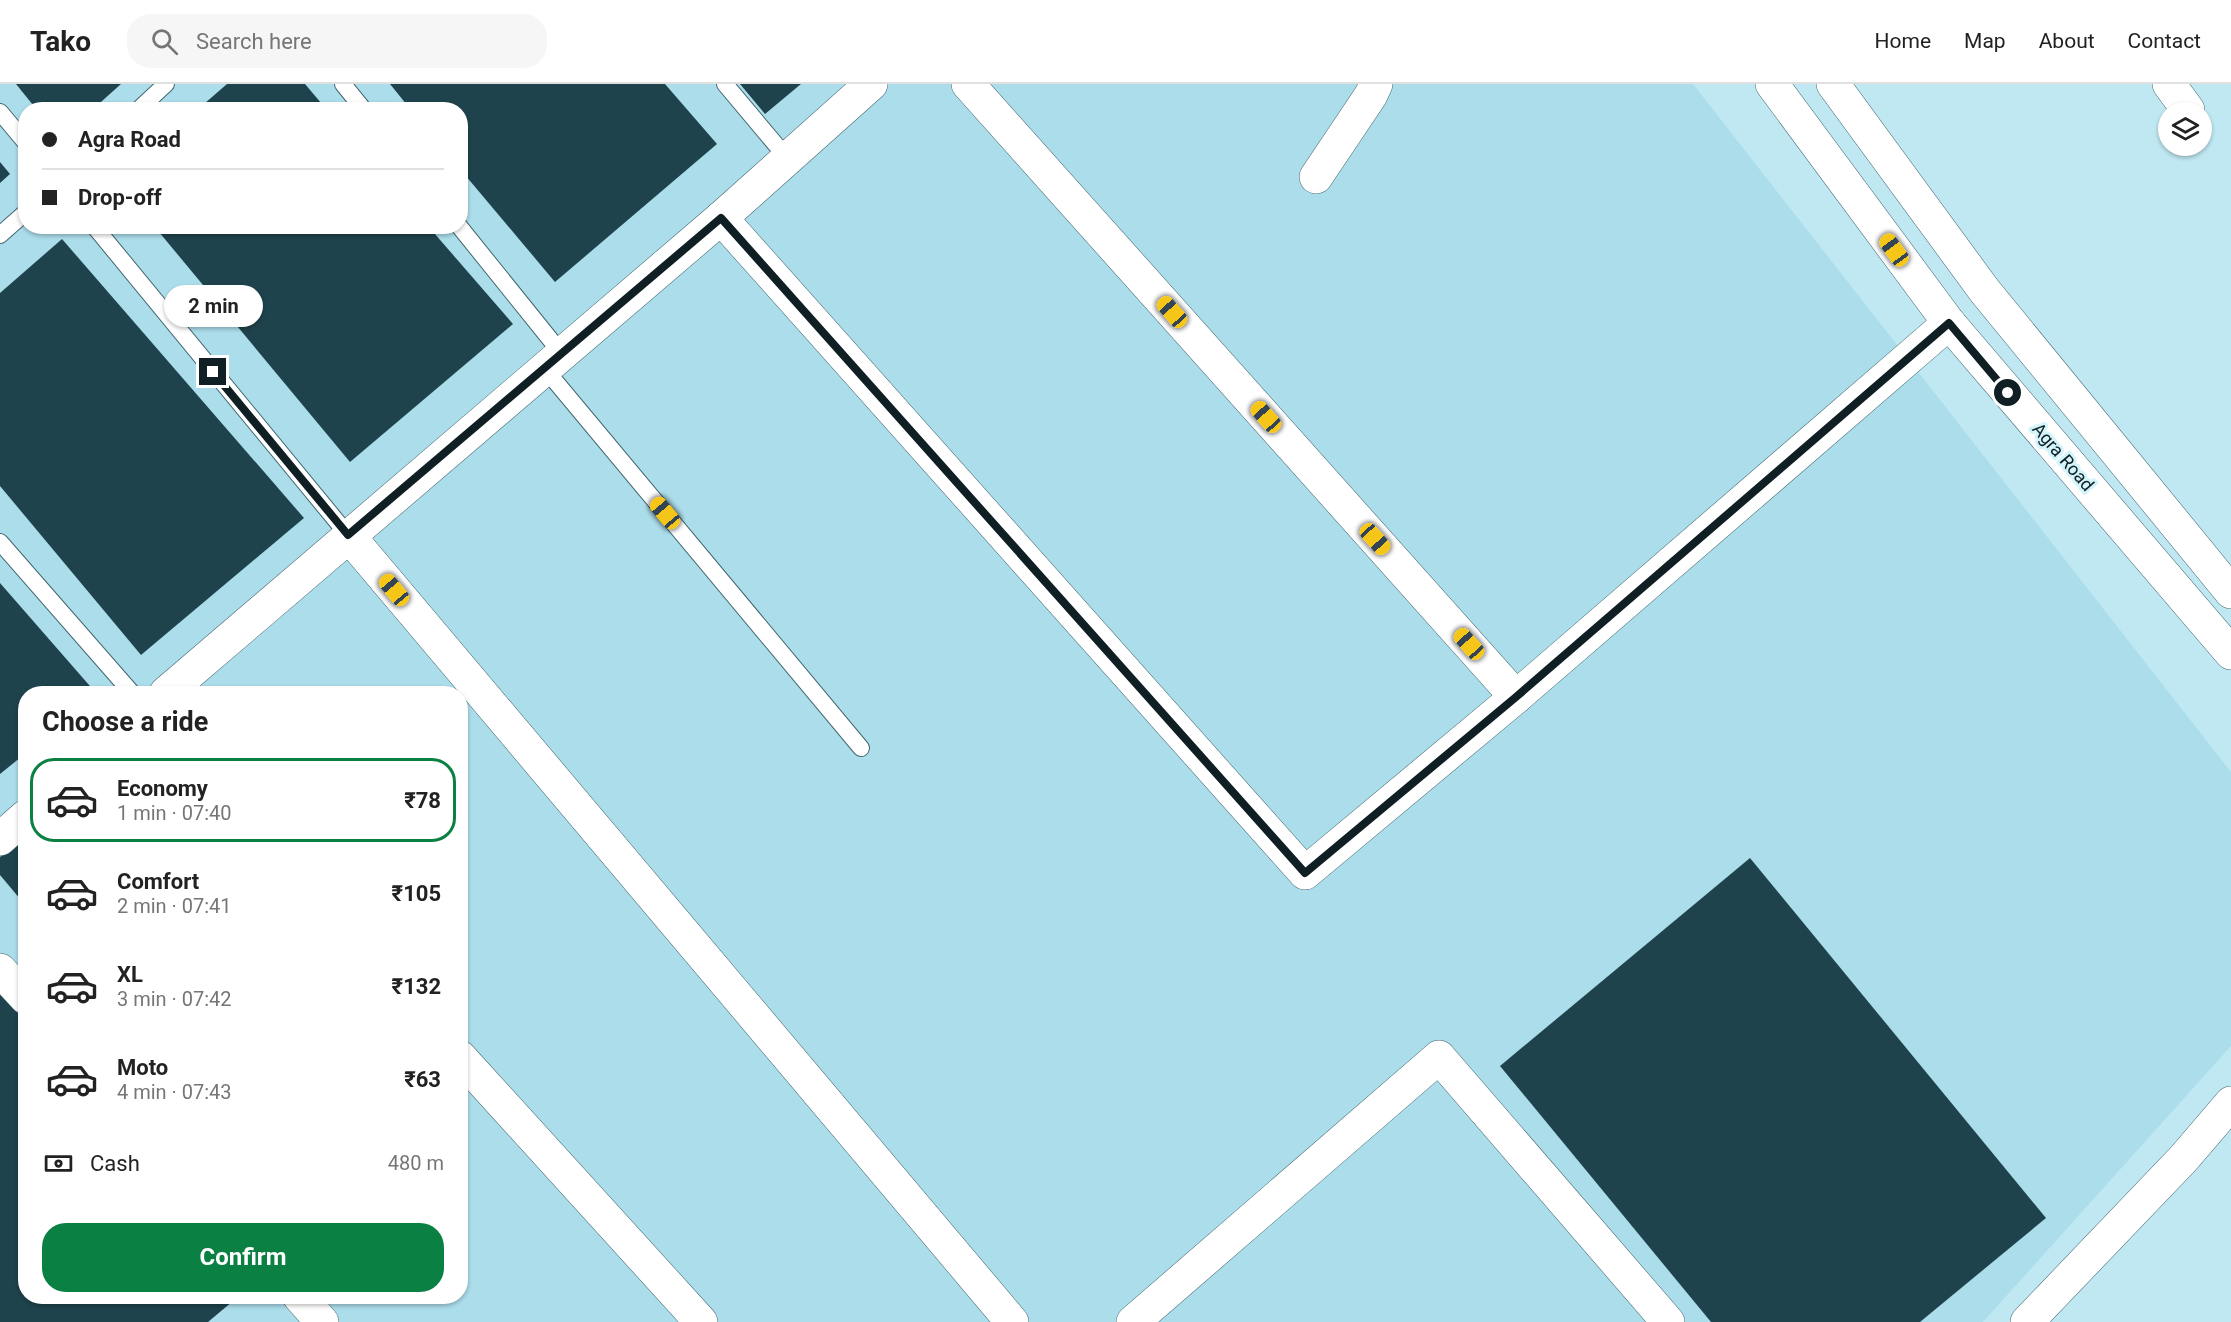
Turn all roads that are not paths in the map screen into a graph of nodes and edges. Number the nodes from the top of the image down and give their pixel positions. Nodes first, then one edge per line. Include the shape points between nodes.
1 (166, 84) edge
2 (343, 84) edge
3 (725, 84) edge
4 (871, 84) edge
5 (969, 84) edge
6 (1376, 84) edge
7 (1772, 84) edge
8 (1833, 84) edge
9 (147, 102) edge
10 (358, 102) edge
11 (0, 112) edge
12 (18, 133) edge
13 (787, 158) junction
14 (1316, 177) dead end
15 (721, 218) junction
16 (18, 219) edge
17 (101, 234) edge
18 (465, 234) edge
19 (0, 235) edge
20 (1949, 323) junction
21 (554, 361) junction
22 (348, 535) junction
23 (0, 542) edge
24 (2231, 592) edge
25 (2231, 653) edge
26 (126, 686) edge
27 (174, 686) edge
28 (1516, 697) junction
29 (861, 748) dead end
30 (18, 823) edge
31 (0, 839) edge
32 (0, 970) edge
33 (18, 989) edge
34 (468, 1066) edge
35 (2231, 1103) edge
36 (306, 1304) edge
37 (322, 1322) edge
38 (701, 1322) edge
39 (1012, 1322) edge
40 (1133, 1322) edge
41 (1668, 1322) edge
42 (2027, 1322) edge

1 - 9 lane
2 - 10 lane
3 - 13 lane
4 - 13 main road
5 - 28 main road
6 - 14 main road
7 - 20 main road, Agra Road
8 - 24 main road via 1984,290
11 - 12 lane
13 - 15 main road
15 - 21 main road
15 - 28 main road via 1305,873
16 - 19 lane
17 - 22 lane
18 - 21 lane
20 - 25 main road, Agra Road
20 - 28 main road
21 - 22 main road
21 - 29 lane
22 - 27 main road
22 - 39 main road
23 - 26 lane
30 - 31 main road
32 - 33 main road
34 - 38 main road
35 - 42 main road via 2184,1158
36 - 37 main road
40 - 41 main road via 1439,1057

